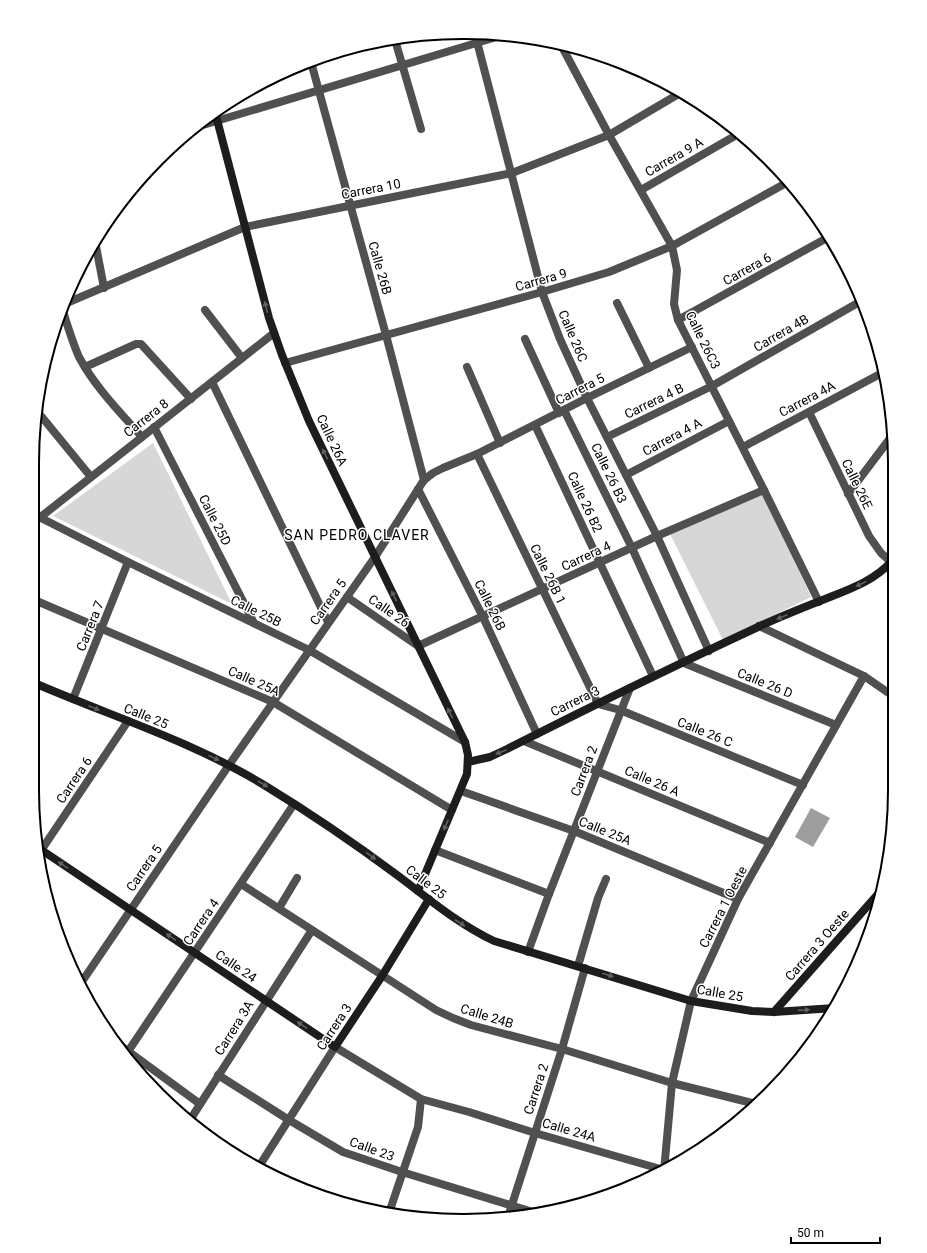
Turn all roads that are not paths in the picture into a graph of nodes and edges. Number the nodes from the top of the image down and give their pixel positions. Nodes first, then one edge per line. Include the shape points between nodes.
1 (476, 39) edge
2 (489, 40) edge
3 (477, 44) junction
4 (396, 45) edge
5 (564, 51) edge
6 (403, 66) junction
7 (312, 67) edge
8 (318, 91) junction
9 (675, 96) edge
10 (217, 121) junction
11 (211, 123) edge
12 (421, 129) dead end
13 (609, 134) junction
14 (734, 137) edge
15 (512, 173) junction
16 (783, 185) edge
17 (641, 190) junction
18 (350, 206) junction
19 (245, 227) junction
20 (824, 240) edge
21 (672, 246) junction
22 (97, 250) edge
23 (104, 288) junction
24 (542, 292) junction
25 (70, 303) edge
26 (857, 303) edge
27 (616, 304) dead end
28 (205, 310) dead end
29 (65, 318) edge
30 (678, 320) junction
31 (274, 333) junction
32 (386, 335) junction
33 (525, 339) dead end
34 (692, 347) junction
35 (242, 358) junction
36 (285, 363) junction
37 (85, 367) junction
38 (467, 367) dead end
39 (649, 368) junction
40 (879, 375) edge
41 (212, 382) junction
42 (712, 386) junction
43 (587, 398) junction
44 (190, 399) junction
45 (562, 411) junction
46 (809, 412) junction
47 (42, 417) edge
48 (729, 421) junction
49 (535, 425) junction
50 (154, 427) junction
51 (142, 437) junction
52 (607, 438) junction
53 (500, 443) junction
54 (887, 444) edge
55 (742, 447) junction
56 (477, 454) junction
57 (626, 475) junction
58 (91, 477) junction
59 (424, 480) junction
60 (418, 489) junction
61 (764, 490) junction
62 (848, 494) junction
63 (39, 518) edge
64 (39, 521) edge
65 (657, 536) junction
66 (632, 548) junction
67 (375, 557) junction
68 (888, 559) edge
69 (128, 562) junction
70 (600, 562) junction
71 (888, 566) edge
72 (541, 590) junction
73 (347, 597) junction
74 (39, 602) edge
75 (818, 602) junction
76 (483, 617) junction
77 (328, 622) junction
78 (254, 623) junction
79 (759, 626) junction
80 (102, 629) junction
81 (418, 646) junction
82 (309, 650) junction
83 (709, 651) junction
84 (684, 663) junction
85 (653, 676) junction
86 (864, 676) junction
87 (39, 687) edge
88 (630, 688) junction
89 (888, 691) edge
90 (73, 699) junction
91 (273, 702) junction
92 (598, 704) junction
93 (620, 710) junction
94 (128, 721) junction
95 (836, 725) junction
96 (537, 734) junction
97 (524, 740) junction
98 (465, 742) junction
99 (468, 762) junction
100 (228, 765) junction
101 (597, 771) junction
102 (803, 785) junction
103 (461, 791) junction
104 (294, 804) junction
105 (452, 810) junction
106 (574, 831) junction
107 (770, 843) junction
108 (43, 847) edge
109 (435, 850) junction
110 (44, 852) edge
111 (297, 878) dead end
112 (606, 879) dead end
113 (241, 884) junction
114 (418, 891) junction
115 (549, 894) junction
116 (429, 899) junction
117 (738, 899) junction
118 (874, 899) edge
119 (279, 908) junction
120 (130, 910) junction
121 (312, 930) junction
122 (528, 952) junction
123 (195, 953) junction
124 (582, 967) junction
125 (382, 976) junction
126 (83, 978) edge
127 (266, 1000) junction
128 (691, 1001) junction
129 (827, 1009) edge
130 (774, 1012) junction
131 (335, 1047) junction
132 (562, 1049) junction
133 (128, 1050) edge
134 (135, 1057) edge
135 (218, 1075) junction
136 (672, 1083) junction
137 (421, 1099) junction
138 (750, 1103) edge
139 (200, 1104) junction
140 (193, 1116) edge
141 (289, 1120) junction
142 (535, 1133) junction
143 (262, 1162) edge
144 (665, 1163) edge
145 (656, 1168) edge
146 (402, 1172) junction
147 (512, 1205) junction
148 (391, 1207) edge
149 (525, 1209) edge
150 (510, 1211) edge

1 - 3 street, Calle 26C
2 - 3 street
3 - 6 street
3 - 15 street, Calle 26C
4 - 6 street
5 - 13 street, Calle 26C3
6 - 8 street
6 - 12 street
7 - 8 street, Calle 26B
8 - 10 street
8 - 18 street, Calle 26B
9 - 13 street, Carrera 10
10 - 11 street
10 - 19 street, Calle 26A
13 - 15 street, Carrera 10
13 - 17 street, Calle 26C3
14 - 17 street, Carrera 9 A
15 - 18 street, Carrera 10
15 - 24 street, Calle 26C
16 - 21 street, Carrera 9
17 - 21 street, Calle 26C3
18 - 19 street, Carrera 10
18 - 32 street, Calle 26B
19 - 23 street, Carrera 10
31 -> 19 street, Calle 26A
20 - 30 street, Carrera 6
21 - 24 street, Carrera 9 via 609,272
21 - 30 street, Calle 26C3 via 677,270 674,304
22 - 23 street
23 - 25 street, Carrera 10
24 - 32 street, Carrera 9
24 - 43 street, Calle 26C
26 - 42 street, Carrera 4B
27 - 39 street
28 - 35 street
29 - 37 street via 73,343
30 - 34 street, Calle 26C3
31 - 35 street, Carrera 8
31 - 36 street, Calle 26A
32 - 36 street, Carrera 9
32 - 59 street, Calle 26B
33 - 45 street, Calle 26 B3
34 - 39 street, Carrera 5
34 - 42 street, Calle 26C3
35 - 41 street, Carrera 8
67 -> 36 street, Calle 26A via 309,421
37 - 44 street via 141,344
37 - 51 street via 101,390
38 - 53 street
39 - 43 street, Carrera 5
40 - 46 street, Carrera 4A
41 - 44 street, Carrera 8
41 - 77 street
42 - 48 street, Calle 26C3
42 - 52 street, Carrera 4 B
43 - 45 street, Carrera 5
43 - 52 street, Calle 26C
44 - 50 street, Carrera 8
45 - 49 street, Carrera 5
45 - 66 street, Calle 26 B3
46 - 55 street, Carrera 4A
46 - 62 street, Calle 26E
47 - 58 street
48 - 55 street, Calle 26C3
48 - 57 street, Carrera 4 A
49 - 53 street, Carrera 5
49 - 70 street, Calle 26 B2
50 - 51 street, Carrera 8
50 - 78 street, Calle 25D
51 - 58 street, Carrera 8
52 - 57 street, Calle 26C
53 - 56 street, Carrera 5
54 - 62 street
55 - 61 street, Calle 26C3
56 - 59 street, Carrera 5 via 443,468
56 - 72 street, Calle 26B 1
57 - 65 street, Calle 26C
58 - 63 street, Carrera 8
59 - 60 street, Carrera 5
60 - 67 street, Carrera 5
60 - 76 street, Calle 26B
61 - 65 street, Carrera 4
61 - 75 street, Calle 26C3
62 - 68 street, Calle 26E via 872,541
64 - 69 street, Calle 25B
65 - 66 street, Carrera 4
65 - 83 street, Calle 26C
66 - 70 street, Carrera 4
66 - 84 street
67 - 73 street, Carrera 5
81 -> 67 street, Calle 26A
69 - 78 street, Calle 25B
69 - 80 street, Carrera 7
70 - 72 street, Carrera 4
70 - 85 street, Calle 26 B2
71 -> 75 street via 872,579
72 - 76 street, Carrera 4
72 - 92 street, Calle 26B 1
73 - 77 street, Carrera 5
73 - 81 street, Calle 26
74 - 80 street, Calle 25A
75 -> 79 street, Carrera 3
76 - 81 street, Carrera 4
76 - 96 street, Calle 26B
77 - 82 street, Carrera 5
78 - 82 street, Calle 25B
79 - 83 street, Carrera 3
79 - 86 street
80 - 90 street, Carrera 7
80 - 91 street, Calle 25A
98 -> 81 street, Calle 26A
82 - 91 street, Carrera 5
82 - 98 street, Calle 25B
83 - 84 street, Carrera 3
84 - 85 street, Carrera 3
84 - 95 street, Calle 26 D
85 - 88 street, Carrera 3
86 - 89 street
86 - 95 street, Carrera 1 Oeste
87 - 90 street, Calle 25
88 - 92 street, Carrera 3
88 - 93 street, Carrera 2
90 -> 94 street, Calle 25
91 - 100 street, Carrera 5
91 - 105 street, Calle 25A
92 - 93 street, Calle 26 C
92 - 96 street, Carrera 3
93 - 101 street, Carrera 2
93 - 102 street, Calle 26 C
94 -> 100 street, Calle 25
94 - 108 street, Carrera 6
95 - 102 street, Carrera 1 Oeste
96 - 97 street, Carrera 3
97 -> 99 street, Carrera 3 via 490,757
97 - 101 street, Calle 26 A
98 - 99 street, Calle 26A
99 - 103 street
100 -> 104 street, Calle 25
100 - 120 street, Carrera 5
101 - 106 street, Carrera 2
101 - 107 street, Calle 26 A
102 - 107 street, Carrera 1 Oeste
103 - 105 street
103 - 106 street, Calle 25A
104 - 113 street, Carrera 4
104 -> 114 street, Calle 25
105 -> 109 street
106 - 115 street, Carrera 2
106 - 117 street, Calle 25A
107 - 117 street, Carrera 1 Oeste
109 - 114 street
109 - 115 street
120 -> 110 street, Calle 24
111 - 119 street
112 - 124 street, Carrera 2 via 598,898
113 - 119 street, Calle 24B
113 - 123 street, Carrera 4
114 - 116 street, Calle 25
115 - 122 street, Carrera 2
116 -> 122 street, Calle 25 via 480,934
116 - 125 street, Carrera 3
117 - 128 street, Carrera 1 Oeste
118 - 130 street, Carrera 3 Oeste
119 - 121 street, Calle 24B
123 -> 120 street, Calle 24
120 - 126 street, Carrera 5
121 - 125 street, Calle 24B
121 - 127 street, Carrera 3A
122 - 124 street, Calle 25
123 - 127 street, Calle 24
123 - 133 street, Carrera 4
124 -> 128 street, Calle 25
124 - 132 street, Carrera 2
125 - 131 street, Carrera 3
125 - 132 street, Calle 24B via 453,1018
131 -> 127 street, Calle 24
127 - 135 street, Carrera 3A
128 - 130 street, Calle 25
128 - 136 street, Carrera 1 Oeste
130 -> 129 street, Calle 25
131 - 137 street, Calle 24
131 - 141 street, Carrera 3
132 - 136 street, Calle 24B
132 - 142 street, Carrera 2
134 - 139 street
135 - 139 street, Carrera 3A
135 - 141 street, Calle 23
136 - 138 street, Calle 24B
136 - 144 street, Carrera 1 Oeste
137 - 142 street, Calle 24A
137 - 146 street via 418,1127
139 - 140 street, Carrera 3A
141 - 143 street, Carrera 3
141 - 146 street, Calle 23 via 343,1152
142 - 145 street, Calle 24A
142 - 147 street, Carrera 2
146 - 147 street, Calle 23
146 - 148 street
147 - 149 street, Calle 23
147 - 150 street, Carrera 2

